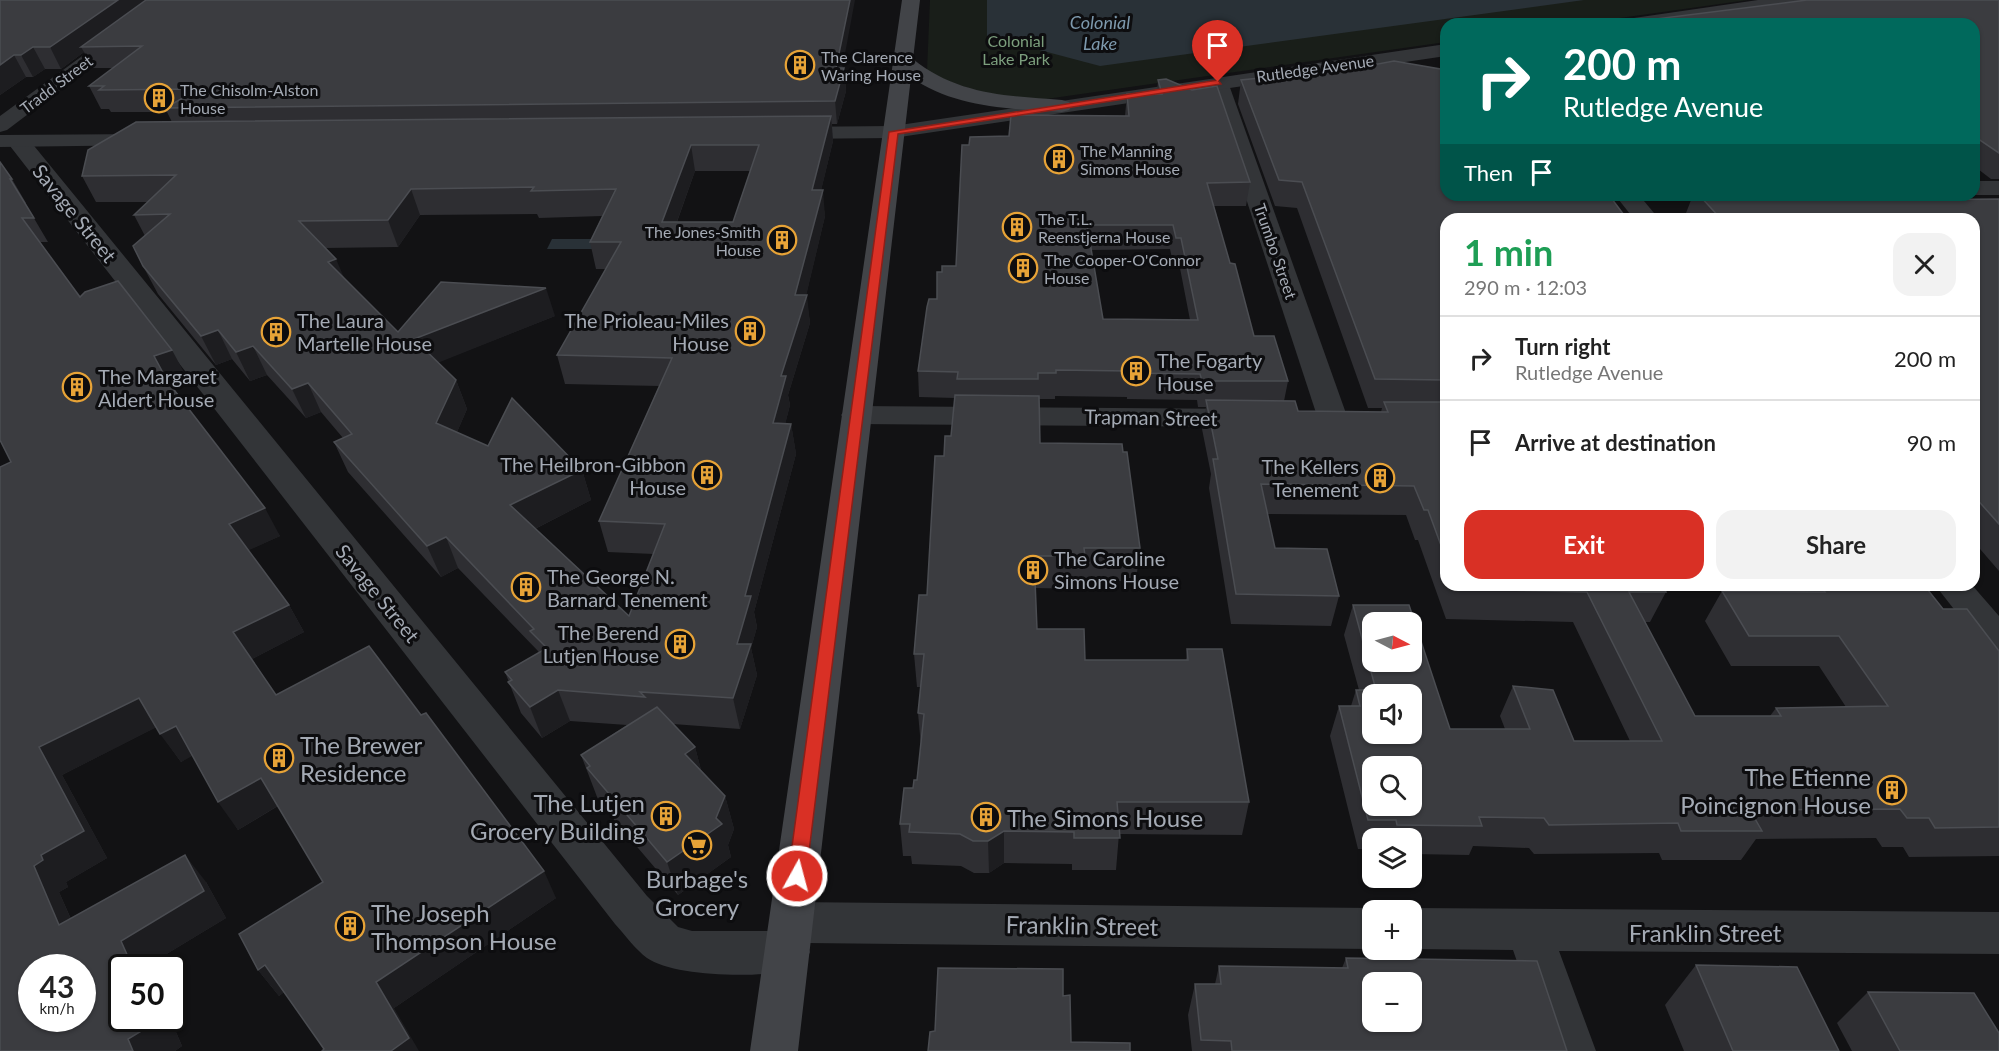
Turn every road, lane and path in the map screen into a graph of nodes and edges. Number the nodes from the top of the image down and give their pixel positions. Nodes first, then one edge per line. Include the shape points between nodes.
1 (910, 0) edge
2 (1794, 0) edge
3 (172, 4) edge
4 (1669, 18) edge
5 (1440, 51) edge
6 (903, 61) junction
7 (1218, 82) junction
8 (1062, 106) junction
9 (893, 132) junction
10 (771, 133) edge
11 (6, 136) edge
12 (171, 140) edge
13 (1980, 188) edge
14 (1999, 188) edge
15 (1632, 201) edge
16 (1642, 213) edge
17 (856, 415) junction
18 (1345, 419) joint
19 (1957, 591) edge
20 (1999, 640) edge
21 (1362, 929) edge
22 (1422, 929) edge
23 (1529, 931) junction
24 (1999, 933) edge
25 (789, 937) junction
26 (774, 1051) edge
27 (1572, 1051) edge

1 - 6 main road
2 - 4 street
3 - 11 street, Tradd Street
5 - 7 street, Rutledge Avenue
6 - 8 main road via 913,71 959,95 977,100
6 - 9 main road
7 - 8 street, Rutledge Avenue
7 - 18 street, Trumbo Street
8 - 9 street, Rutledge Avenue
9 - 10 street, Rutledge Avenue
9 - 17 main road
11 - 12 street
11 - 25 street, Savage Street via 656,936 664,944 692,952
13 - 14 street
15 - 16 street
17 - 18 street, Trapman Street
17 - 25 main road
19 - 20 street
21 - 25 street, Franklin Street
22 - 23 street, Franklin Street
23 - 24 street, Franklin Street
23 - 27 street
25 - 26 main road

